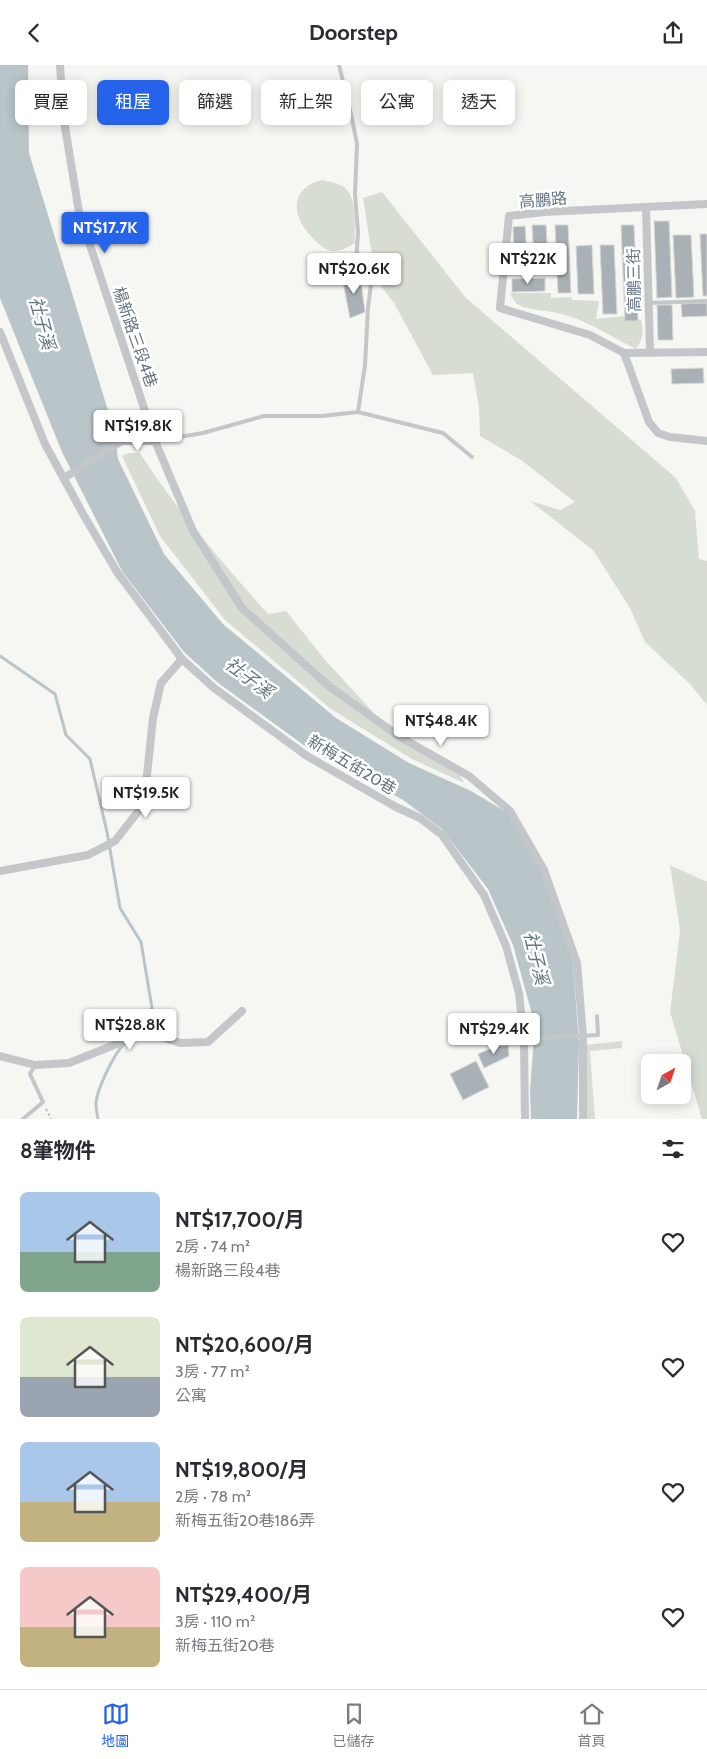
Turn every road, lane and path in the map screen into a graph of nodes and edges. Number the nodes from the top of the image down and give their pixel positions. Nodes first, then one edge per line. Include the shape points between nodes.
1 (60, 65) edge
2 (338, 65) edge
3 (707, 204) edge
4 (646, 208) junction
5 (707, 301) edge
6 (648, 303) junction
7 (0, 332) edge
8 (650, 352) junction
9 (707, 352) edge
10 (624, 353) junction
11 (358, 412) junction
12 (155, 441) junction
13 (707, 441) edge
14 (472, 457) dead end
15 (66, 476) junction
16 (182, 659) junction
17 (0, 871) edge
18 (242, 1011) dead end
19 (597, 1016) dead end
20 (584, 1036) junction
21 (528, 1039) junction
22 (0, 1056) edge
23 (35, 1065) junction
24 (43, 1102) junction
25 (23, 1119) edge
26 (51, 1119) edge
27 (525, 1119) edge
28 (583, 1119) edge

1 - 12 street, 楊新路三段4巷 via 64,121 79,212
2 - 11 lane via 357,144 356,264 371,284
3 - 4 street, 高鵬路
4 - 6 street, 高鵬三街
4 - 10 street, 高鵬路 via 544,212 509,217 500,308 590,335
5 - 6 lane
6 - 8 street, 高鵬三街
7 - 15 street, 新梅五街20巷 via 45,444
8 - 9 street
8 - 10 street
10 - 13 street via 649,423 658,433
11 - 12 lane via 264,416 202,433
11 - 14 lane via 443,433
12 - 15 street via 122,441
12 - 20 street, 楊新路三段4巷 via 193,531 242,608 330,687 400,737 469,776 510,811 544,870 577,963
15 - 16 street, 新梅五街20巷 via 83,515 117,572
16 - 17 street via 161,683 153,719 144,804 115,841 88,855
16 - 21 street, 新梅五街20巷 via 214,688 308,756 420,819 442,835 484,895 506,946
18 - 23 street via 208,1042 180,1043 147,1032 69,1063
19 - 20 lane via 598,1035
20 - 21 lane
20 - 28 street, 楊新路三段4巷
21 - 27 street, 新梅五街20巷
22 - 23 street
23 - 24 lane via 30,1074
24 - 25 lane
24 - 26 path

